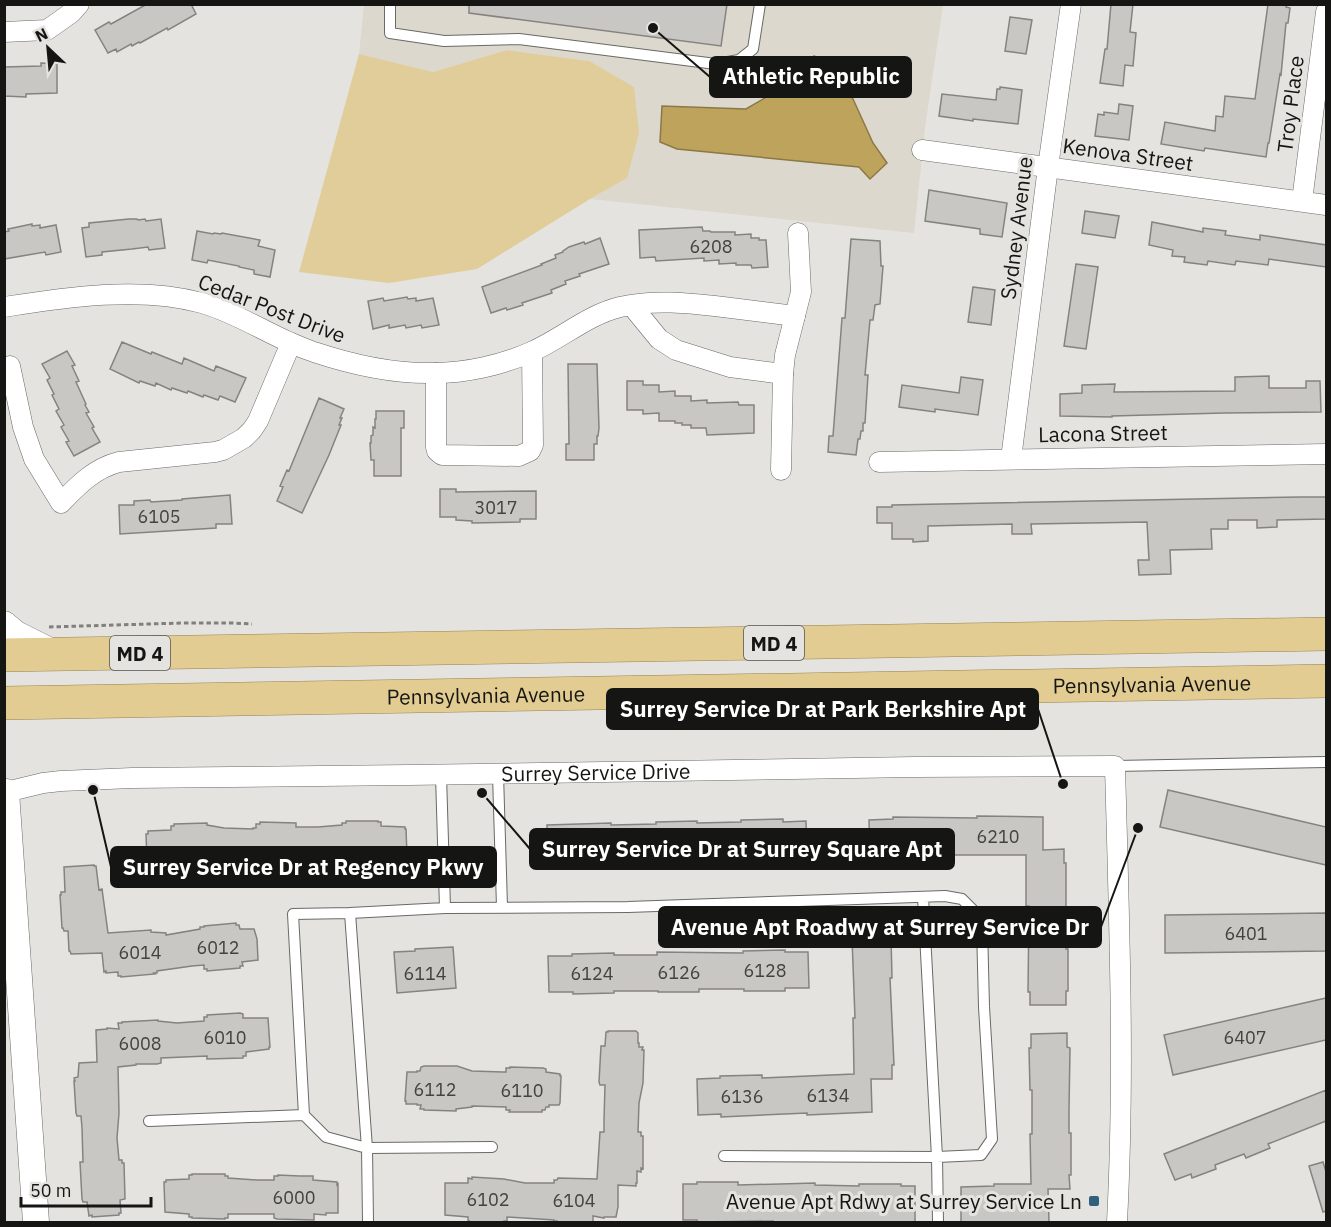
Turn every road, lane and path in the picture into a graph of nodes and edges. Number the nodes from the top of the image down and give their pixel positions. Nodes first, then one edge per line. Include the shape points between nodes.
1 (79, 4) edge
2 (390, 4) edge
3 (760, 4) edge
4 (1071, 4) edge
5 (1326, 12) edge
6 (4, 32) edge
7 (922, 150) dead end
8 (1048, 167) junction
9 (1302, 201) junction
10 (1326, 205) edge
11 (798, 233) dead end
12 (632, 306) junction
13 (4, 307) edge
14 (795, 316) junction
15 (291, 343) junction
16 (532, 352) junction
17 (10, 366) dead end
18 (436, 373) junction
19 (783, 374) junction
20 (1326, 454) edge
21 (1011, 459) junction
22 (879, 462) dead end
23 (781, 470) dead end
24 (4, 624) edge
25 (1326, 634) edge
26 (4, 655) edge
27 (57, 655) junction
28 (1326, 681) edge
29 (4, 703) edge
30 (1326, 762) edge
31 (1115, 766) junction
32 (498, 774) junction
33 (441, 775) junction
34 (5, 792) edge
35 (923, 897) junction
36 (502, 907) junction
37 (445, 908) junction
38 (350, 914) junction
39 (303, 1115) junction
40 (149, 1121) dead end
41 (492, 1147) dead end
42 (368, 1148) junction
43 (724, 1156) dead end
44 (937, 1157) junction
45 (36, 1222) edge
46 (368, 1222) edge
47 (938, 1222) edge
48 (1117, 1222) edge

1 - 6 street via 47,30
2 - 3 lane via 390,33 444,41 519,39 716,64 739,60 753,49
4 - 8 street, Sydney Avenue
5 - 9 street, Troy Place
7 - 8 street, Kenova Street
8 - 9 street, Kenova Street
8 - 21 street, Sydney Avenue
9 - 10 street, Kenova Street
11 - 14 street via 801,292
12 - 14 street, Cedar Post Drive via 682,302
12 - 16 street, Cedar Post Drive via 608,311
12 - 19 street via 659,339 676,350 730,367
13 - 15 street, Cedar Post Drive via 115,294 158,296 202,303
14 - 19 street
15 - 17 street via 258,421 244,438 215,452 111,464 81,482 61,503 34,459
15 - 18 street, Cedar Post Drive via 355,364
16 - 18 street, Cedar Post Drive via 484,367
16 - 18 street via 534,445 519,456 439,453
19 - 23 street
20 - 21 street, Lacona Street
21 - 22 street, Lacona Street
24 - 27 street
25 - 27 highway, MD 4
26 - 27 highway, MD 4
28 - 29 highway, Pennsylvania Avenue / MD 4
30 - 31 lane
31 - 32 street, Surrey Service Drive
31 - 48 street via 1121,1028
32 - 33 street, Surrey Service Drive
32 - 36 lane
33 - 34 street, Surrey Service Drive via 132,778 61,781
33 - 37 lane
34 - 45 street
35 - 36 lane
35 - 44 lane
35 - 44 lane via 962,899 982,926 992,1139 981,1155
36 - 37 lane
37 - 38 lane
38 - 39 lane via 293,914
38 - 42 lane
39 - 40 lane
39 - 42 lane via 326,1137
41 - 42 lane
42 - 46 lane
43 - 44 lane
44 - 47 lane

